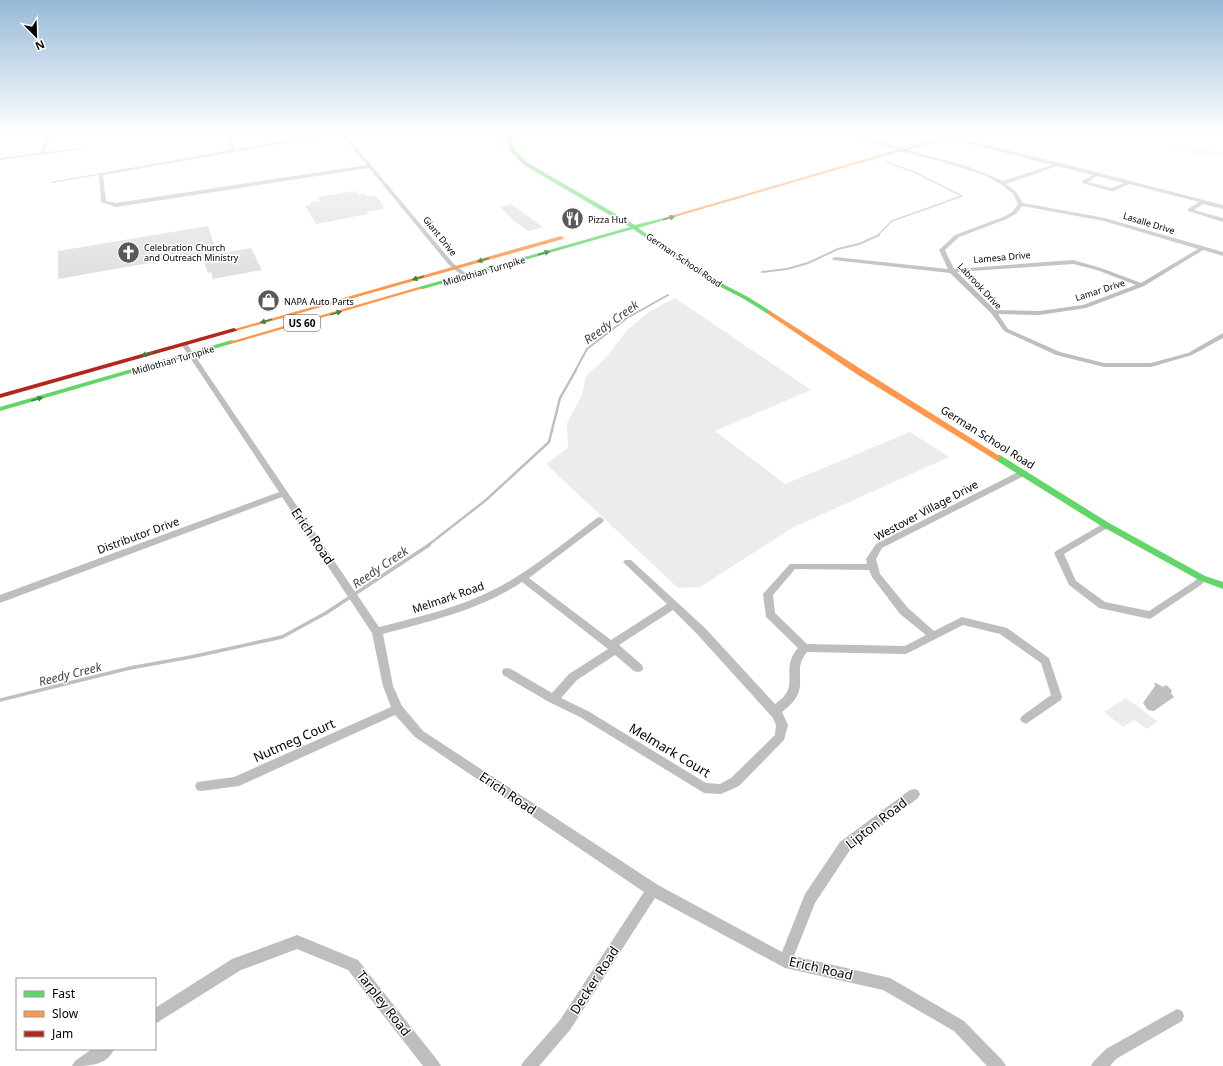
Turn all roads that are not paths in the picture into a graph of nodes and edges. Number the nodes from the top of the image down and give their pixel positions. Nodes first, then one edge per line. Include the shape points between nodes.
1 (60, 181) edge
2 (102, 181) edge
3 (277, 181) edge
4 (383, 181) edge
5 (561, 181) edge
6 (773, 181) edge
7 (789, 181) edge
8 (998, 181) edge
9 (1010, 181) edge
10 (1086, 181) edge
11 (1124, 181) edge
12 (52, 182) dead end
13 (1129, 182) junction
14 (1003, 183) junction
15 (1203, 201) junction
16 (1022, 204) junction
17 (1223, 206) edge
18 (1223, 220) edge
19 (634, 223) junction
20 (1203, 248) junction
21 (1223, 254) edge
22 (835, 259) dead end
23 (456, 268) junction
24 (952, 270) junction
25 (466, 276) junction
26 (1142, 285) junction
27 (993, 312) junction
28 (1223, 335) edge
29 (184, 344) junction
30 (191, 355) junction
31 (0, 396) edge
32 (0, 409) edge
33 (1023, 473) junction
34 (284, 493) junction
35 (600, 520) dead end
36 (1106, 525) junction
37 (628, 562) dead end
38 (873, 567) junction
39 (523, 578) junction
40 (1202, 578) junction
41 (1223, 586) edge
42 (0, 599) edge
43 (674, 605) junction
44 (378, 632) junction
45 (934, 636) junction
46 (614, 647) junction
47 (804, 648) junction
48 (638, 668) dead end
49 (507, 672) dead end
50 (553, 699) junction
51 (397, 709) junction
52 (774, 711) junction
53 (1026, 719) dead end
54 (201, 786) dead end
55 (914, 794) dead end
56 (653, 890) junction
57 (785, 961) junction
58 (156, 1016) edge
59 (1177, 1016) dead end
60 (104, 1050) edge
61 (80, 1066) edge
62 (433, 1066) edge
63 (529, 1066) edge
64 (998, 1066) edge
65 (1099, 1066) edge

1 - 12 street
2 - 3 street via 104,202 123,205
4 - 23 street, Giant Drive
5 - 19 main road, German School Road
6 - 19 main road, Midlothian Turnpike / US 60
19 -> 7 main road, Midlothian Turnpike / US 60
8 - 14 street
9 - 14 street
10 - 13 street via 1084,182 1112,190
11 - 13 street
13 - 15 street
14 - 16 street via 1017,193
15 - 17 street
15 - 18 street via 1190,210
16 - 20 street, Lasalle Drive via 1105,220
16 - 24 street, Labrook Drive via 1014,214 957,236 942,250
19 -> 23 main road, Midlothian Turnpike / US 60
25 -> 19 main road, Midlothian Turnpike / US 60
19 - 33 main road, German School Road via 718,284 746,298
20 - 21 street, Lasalle Drive
20 - 26 street, Lamar Drive
22 - 24 street, Lamesa Drive
23 - 25 street, Giant Drive
23 -> 29 main road, Midlothian Turnpike / US 60
24 - 26 street, Lamesa Drive via 1073,262
24 - 27 street, Labrook Drive
30 -> 25 main road, Midlothian Turnpike / US 60
26 - 27 street, Lamar Drive via 1084,307 1039,313
27 - 28 street, Labrook Drive via 1006,330 1058,354 1104,365 1151,365 1190,354
29 - 30 street, Erich Road
29 -> 31 main road, Midlothian Turnpike / US 60
32 -> 30 main road, Midlothian Turnpike / US 60
30 - 34 street, Erich Road
33 - 36 main road, German School Road
33 - 38 street, Westover Village Drive via 878,546 871,559
34 - 42 street, Distributor Drive
34 - 44 street, Erich Road
35 - 39 street, Melmark Road
36 - 40 main road, German School Road
36 - 40 street via 1059,553 1072,583 1102,605 1150,614
37 - 43 street, Melmark Court
38 - 45 street via 875,575 904,611
38 - 47 street via 793,566 768,594 770,614
39 - 44 street, Melmark Road via 486,598
39 - 46 street
40 - 41 main road, German School Road
43 - 46 street
43 - 52 street, Melmark Court
44 - 51 street, Erich Road via 388,686
45 - 47 street via 906,650
45 - 53 street via 962,621 1003,630 1045,661 1057,697
46 - 48 street
46 - 50 street via 573,677
47 - 52 street via 796,657 794,664 794,691 790,698
49 - 50 street, Melmark Court
50 - 52 street, Melmark Court via 584,714 704,788 721,789 735,782 780,737 782,725
51 - 54 street, Nutmeg Court via 235,782
51 - 56 street, Erich Road via 419,734
55 - 57 street, Lipton Road via 845,846 810,899
56 - 57 street, Erich Road
56 - 63 street, Decker Road via 565,1026
57 - 64 street, Erich Road via 885,983 959,1026
58 - 62 street, Tarpley Road via 237,964 297,942 353,965
59 - 65 street via 1112,1054
60 - 61 street

